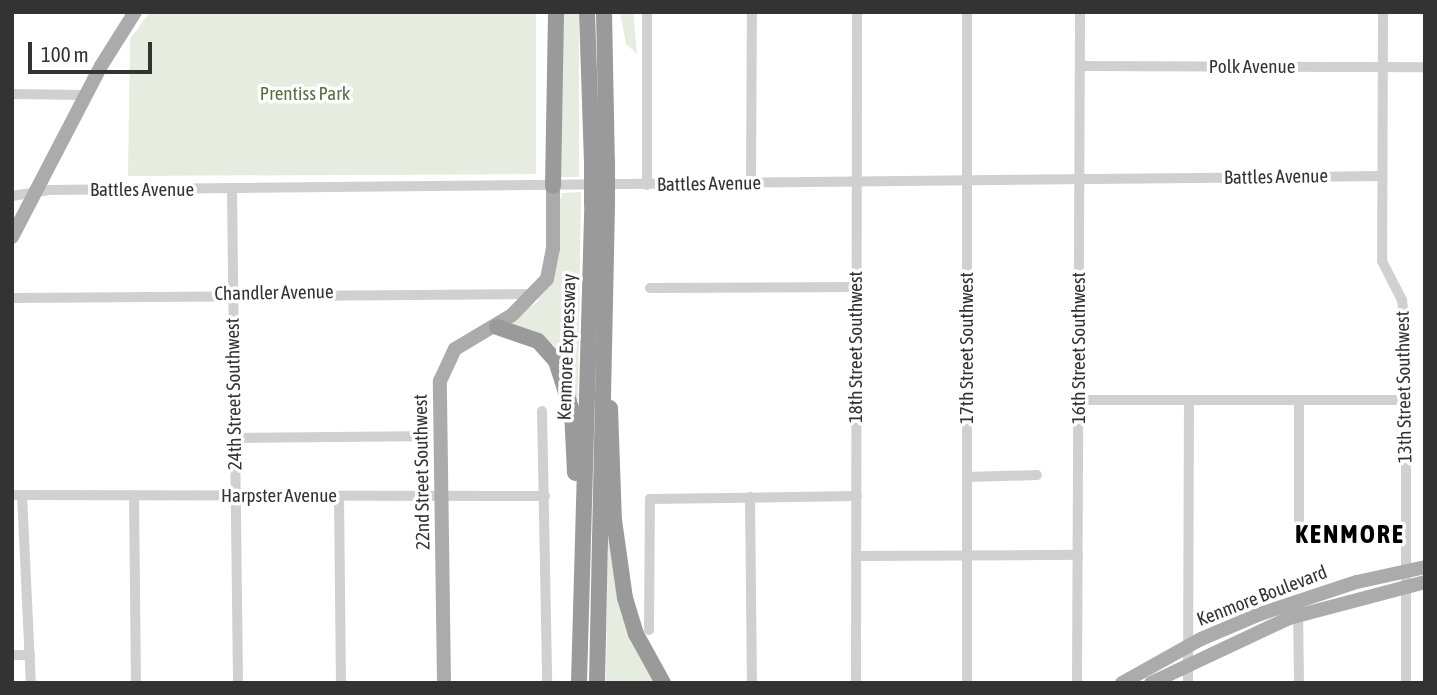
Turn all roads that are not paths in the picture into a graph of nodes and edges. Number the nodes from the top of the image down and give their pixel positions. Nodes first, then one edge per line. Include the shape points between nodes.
1 (135, 12) edge
2 (556, 12) edge
3 (587, 12) edge
4 (604, 12) edge
5 (647, 12) edge
6 (752, 12) edge
7 (857, 12) edge
8 (967, 12) edge
9 (1080, 12) edge
10 (1383, 12) edge
11 (1080, 66) junction
12 (1425, 67) edge
13 (1383, 68) junction
14 (12, 94) edge
15 (86, 95) junction
16 (600, 163) junction
17 (1382, 176) junction
18 (1079, 179) junction
19 (967, 180) junction
20 (856, 181) junction
21 (751, 183) junction
22 (647, 185) junction
23 (553, 186) junction
24 (232, 189) junction
25 (36, 193) junction
26 (12, 196) edge
27 (599, 204) junction
28 (12, 237) edge
29 (855, 287) junction
30 (650, 288) dead end
31 (604, 292) junction
32 (233, 294) junction
33 (536, 294) junction
34 (12, 298) edge
35 (496, 327) junction
36 (1079, 400) junction
37 (1189, 400) junction
38 (1299, 401) junction
39 (1406, 401) junction
40 (542, 411) dead end
41 (413, 436) dead end
42 (235, 438) junction
43 (1037, 475) dead end
44 (967, 477) junction
45 (17, 495) edge
46 (134, 495) junction
47 (339, 496) junction
48 (442, 496) junction
49 (545, 496) junction
50 (857, 496) junction
51 (236, 497) junction
52 (750, 497) junction
53 (1299, 534) dead end
54 (1077, 555) junction
55 (856, 556) junction
56 (967, 556) junction
57 (1425, 567) edge
58 (1405, 578) junction
59 (1425, 582) edge
60 (1298, 608) junction
61 (649, 629) dead end
62 (580, 642) junction
63 (1187, 646) junction
64 (12, 655) edge
65 (30, 655) junction
66 (1188, 662) junction
67 (31, 683) edge
68 (136, 683) edge
69 (239, 683) edge
70 (341, 683) edge
71 (444, 683) edge
72 (547, 683) edge
73 (579, 683) edge
74 (597, 683) edge
75 (663, 683) edge
76 (752, 683) edge
77 (856, 683) edge
78 (967, 683) edge
79 (1077, 683) edge
80 (1122, 683) edge
81 (1151, 683) edge
82 (1188, 683) edge
83 (1299, 683) edge
84 (1406, 683) edge

1 - 15 main road
2 - 23 highway
3 - 16 highway, Kenmore Expressway
4 - 16 highway, Kenmore Expressway
5 - 22 street
6 - 21 street
7 - 20 street, 18th Street Southwest
8 - 19 street, 17th Street Southwest
9 - 11 street, 16th Street Southwest
10 - 13 street, 13th Street Southwest
11 - 13 street, Polk Avenue
11 - 18 street, 16th Street Southwest
12 - 13 street, Polk Avenue
13 - 17 street, 13th Street Southwest
14 - 15 street
15 - 25 main road
16 - 27 highway, Kenmore Expressway, bridge
17 - 18 street, Battles Avenue
17 - 39 street, 13th Street Southwest via 1382,261 1404,306
18 - 19 street, Battles Avenue
18 - 36 street, 16th Street Southwest
19 - 20 street, Battles Avenue
19 - 44 street, 17th Street Southwest
20 - 21 street, Battles Avenue
20 - 29 street, 18th Street Southwest
21 - 22 street, Battles Avenue
22 - 23 street, Battles Avenue
23 - 24 street, Battles Avenue
23 - 33 main road, 22nd Street Southwest via 550,268
24 - 25 street, Battles Avenue
24 - 32 street, 24th Street Southwest
25 - 26 street, Battles Avenue
25 - 28 main road
27 - 31 highway, Kenmore Expressway
27 - 62 highway, Kenmore Expressway
29 - 30 street
29 - 50 street, 18th Street Southwest
31 - 74 highway, Kenmore Expressway
31 - 75 highway via 620,569 636,634
32 - 33 street, Chandler Avenue
32 - 34 street, Chandler Avenue
32 - 42 street, 24th Street Southwest
33 - 35 main road, 22nd Street Southwest
35 - 48 main road, 22nd Street Southwest via 464,342 444,368
35 - 62 highway via 538,341 556,361 566,383 572,411
36 - 37 street
36 - 54 street, 16th Street Southwest
37 - 38 street
37 - 63 street
38 - 39 street
38 - 53 street
39 - 58 street, 13th Street Southwest
40 - 49 street
41 - 42 street
42 - 51 street, 24th Street Southwest
43 - 44 street
44 - 56 street, 17th Street Southwest
45 - 46 street, Harpster Avenue
45 - 65 street
46 - 51 street, Harpster Avenue
46 - 68 street
47 - 48 street, Harpster Avenue
47 - 51 street, Harpster Avenue
47 - 70 street
48 - 49 street, Harpster Avenue
48 - 71 main road, 22nd Street Southwest
49 - 72 street
50 - 52 street
50 - 55 street, 18th Street Southwest
51 - 69 street, 24th Street Southwest
52 - 61 street via 650,499
52 - 76 street
54 - 56 street
54 - 79 street, 16th Street Southwest
55 - 56 street
55 - 77 street, 18th Street Southwest
56 - 78 street, 17th Street Southwest
57 - 58 main road, Kenmore Boulevard
58 - 59 main road, Kenmore Boulevard
58 - 60 main road, Kenmore Boulevard
58 - 84 street, 13th Street Southwest
60 - 63 main road, Kenmore Boulevard
60 - 66 main road, Kenmore Boulevard
60 - 83 street
62 - 73 highway, Kenmore Expressway
63 - 66 street
63 - 80 main road, Kenmore Boulevard
64 - 65 street
65 - 67 street
66 - 81 main road, Kenmore Boulevard
66 - 82 street

